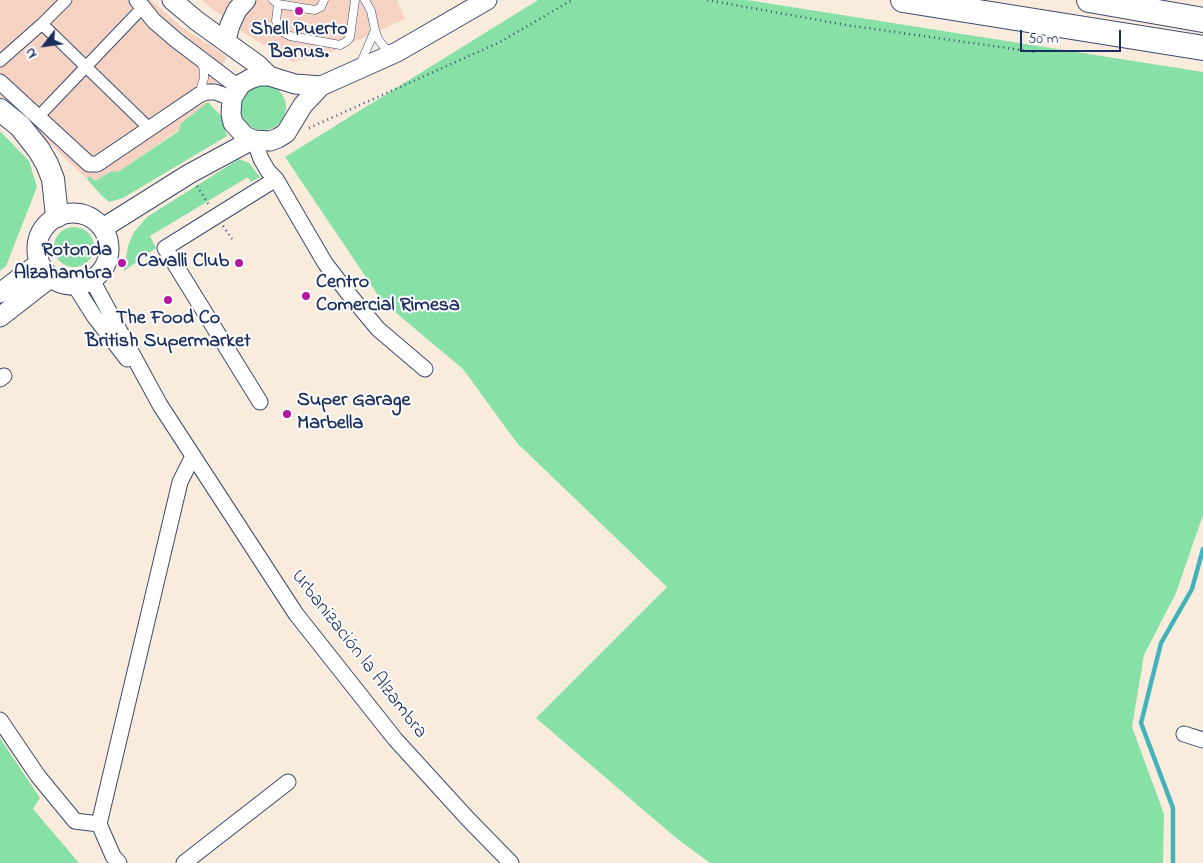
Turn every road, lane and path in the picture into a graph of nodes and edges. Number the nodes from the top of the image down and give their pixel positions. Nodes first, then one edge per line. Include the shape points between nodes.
1 (66, 0) edge
2 (172, 0) edge
3 (246, 0) edge
4 (324, 0) edge
5 (355, 0) edge
6 (365, 0) edge
7 (487, 0) edge
8 (572, 0) edge
9 (707, 0) edge
10 (903, 0) edge
11 (1089, 0) edge
12 (276, 2) edge
13 (140, 4) edge
14 (1203, 20) edge
15 (42, 24) junction
16 (375, 30) junction
17 (226, 40) junction
18 (1203, 48) edge
19 (397, 52) junction
20 (1035, 52) dead end
21 (198, 57) junction
22 (0, 61) edge
23 (86, 67) junction
24 (357, 70) junction
25 (274, 78) junction
26 (0, 82) edge
27 (321, 86) junction
28 (235, 92) junction
29 (199, 95) junction
30 (0, 110) edge
31 (295, 116) junction
32 (38, 117) junction
33 (233, 122) junction
34 (149, 128) junction
35 (286, 133) junction
36 (256, 141) junction
37 (213, 160) junction
38 (272, 173) junction
39 (58, 216) junction
40 (103, 228) junction
41 (39, 263) junction
42 (50, 278) junction
43 (84, 283) junction
44 (0, 293) edge
45 (0, 317) edge
46 (425, 369) dead end
47 (260, 402) dead end
48 (193, 456) junction
49 (0, 720) edge
50 (1184, 734) dead end
51 (1203, 740) edge
52 (288, 782) dead end
53 (99, 824) junction
54 (119, 863) edge
55 (184, 863) edge
56 (511, 863) edge

1 - 15 street
2 - 17 street
3 - 17 street via 237,10
4 - 12 lane via 315,10
5 - 12 lane via 350,37 336,45 284,33 276,21
6 - 16 lane via 371,10
7 - 19 street
8 - 35 path via 500,42 306,129
9 - 20 path via 846,25
10 - 18 highway
11 - 14 highway
13 - 21 street via 154,21
13 - 23 street
15 - 22 street
15 - 23 street
16 - 19 lane via 385,48
16 - 24 lane
17 - 25 street
19 - 24 street
21 - 28 street
21 - 29 lane via 204,69
23 - 32 street
23 - 34 street
24 - 27 street
25 - 27 street via 306,86
25 - 28 street via 259,76 250,79
25 - 31 street via 288,86 293,95
26 - 32 street
27 - 31 street
28 - 29 street
28 - 33 street via 231,114
29 - 34 street
30 - 39 main road via 20,126 39,150 53,179
31 - 35 street
32 - 34 street via 89,164 97,164
33 - 36 street via 238,130
33 - 37 street via 232,141
35 - 36 street via 278,138
36 - 37 street
36 - 38 street via 256,149
37 - 40 street
38 - 46 street via 325,263 348,293 378,329
38 - 47 street via 165,248
39 - 40 street via 72,213 87,216
39 - 41 street via 46,224 36,250
40 - 43 street via 109,251 101,272
41 - 42 street
41 - 44 street
42 - 43 street via 58,283
42 - 45 street
43 - 48 street, Urbanización la Alzambra via 94,316 160,405
48 - 53 street via 180,482
48 - 56 street, Urbanización la Alzambra via 302,622 395,739
49 - 53 street via 38,776 75,821
50 - 51 street
52 - 55 street
53 - 54 street

